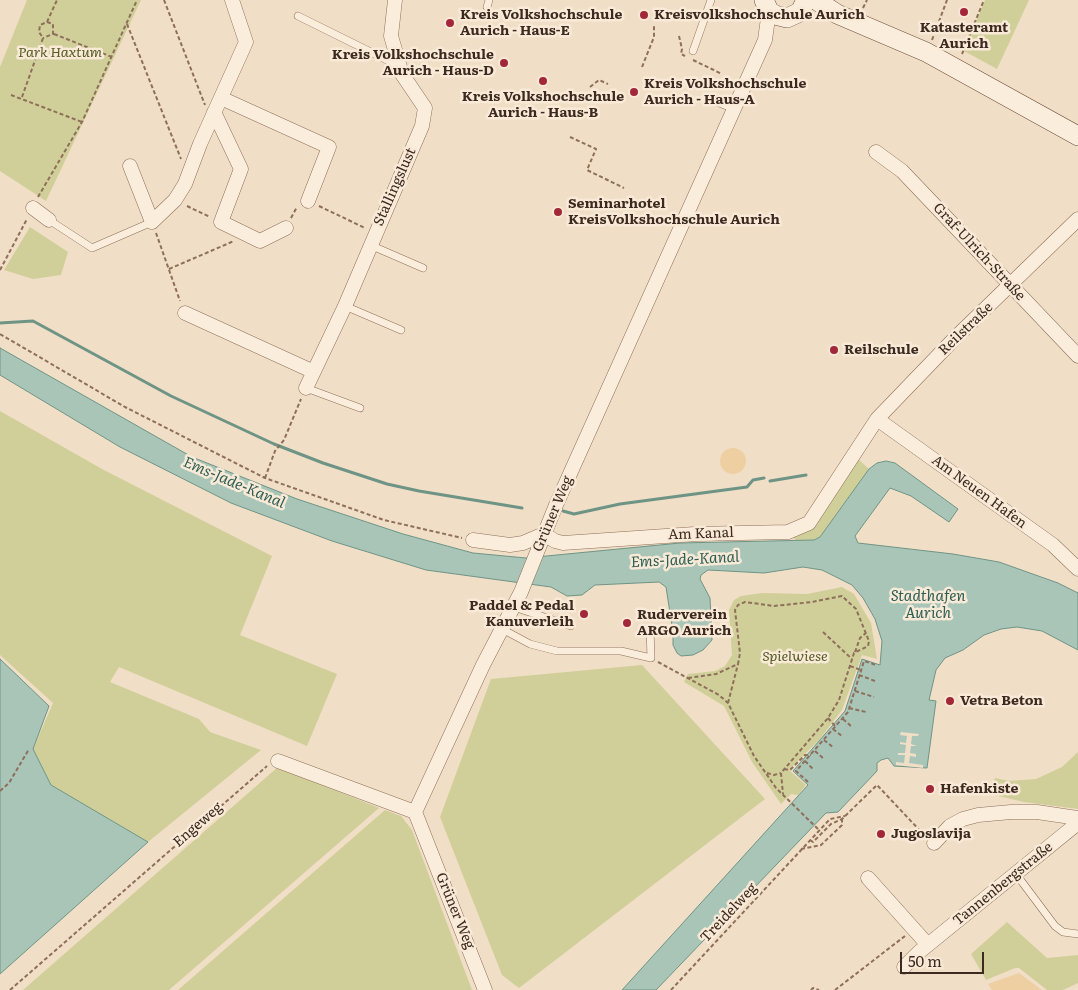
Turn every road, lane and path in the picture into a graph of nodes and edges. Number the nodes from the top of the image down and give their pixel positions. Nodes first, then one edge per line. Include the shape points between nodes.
1 (57, 0) edge
2 (137, 0) edge
3 (164, 0) edge
4 (232, 0) edge
5 (395, 0) edge
6 (711, 0) edge
7 (816, 0) edge
8 (948, 0) edge
9 (984, 0) edge
10 (767, 5) edge
11 (798, 10) edge
12 (837, 14) junction
13 (298, 16) dead end
14 (47, 22) junction
15 (127, 24) junction
16 (654, 26) dead end
17 (53, 34) junction
18 (43, 38) junction
19 (765, 40) junction
20 (693, 51) dead end
21 (926, 52) junction
22 (112, 57) junction
23 (398, 65) junction
24 (642, 67) dead end
25 (957, 68) junction
26 (608, 84) dead end
27 (590, 87) dead end
28 (11, 95) dead end
29 (22, 97) junction
30 (221, 98) junction
31 (710, 99) dead end
32 (734, 109) junction
33 (212, 116) junction
34 (82, 122) junction
35 (1078, 136) edge
36 (570, 137) dead end
37 (876, 152) dead end
38 (130, 166) dead end
39 (188, 177) junction
40 (624, 188) dead end
41 (309, 199) junction
42 (176, 200) junction
43 (33, 208) junction
44 (1078, 219) edge
45 (49, 220) joint
46 (152, 222) junction
47 (221, 222) junction
48 (286, 228) joint
49 (247, 235) junction
50 (372, 239) junction
51 (423, 268) dead end
52 (168, 269) junction
53 (0, 270) edge
54 (1010, 286) junction
55 (345, 306) junction
56 (185, 313) joint
57 (401, 330) dead end
58 (0, 334) edge
59 (1078, 356) edge
60 (312, 371) junction
61 (306, 388) junction
62 (360, 408) dead end
63 (877, 419) junction
64 (265, 478) junction
65 (544, 534) junction
66 (473, 540) joint
67 (1078, 569) edge
68 (514, 607) junction
69 (571, 626) dead end
70 (650, 628) dead end
71 (502, 629) junction
72 (823, 632) dead end
73 (866, 633) junction
74 (854, 653) junction
75 (651, 658) junction
76 (852, 659) junction
77 (738, 664) junction
78 (876, 665) dead end
79 (850, 666) junction
80 (861, 670) junction
81 (860, 676) junction
82 (688, 678) junction
83 (875, 681) dead end
84 (855, 691) junction
85 (874, 697) dead end
86 (728, 702) junction
87 (850, 708) junction
88 (866, 712) dead end
89 (828, 718) junction
90 (843, 718) junction
91 (836, 726) junction
92 (852, 726) dead end
93 (834, 729) junction
94 (843, 737) dead end
95 (824, 740) junction
96 (834, 748) dead end
97 (29, 749) dead end
98 (814, 751) junction
99 (811, 755) junction
100 (824, 759) dead end
101 (278, 761) joint
102 (805, 762) junction
103 (784, 769) junction
104 (814, 770) dead end
105 (764, 771) junction
106 (781, 773) junction
107 (808, 782) dead end
108 (0, 791) edge
109 (783, 794) junction
110 (415, 812) junction
111 (844, 816) junction
112 (1078, 818) edge
113 (842, 819) junction
114 (1078, 823) edge
115 (820, 830) junction
116 (810, 840) junction
117 (934, 843) joint
118 (802, 849) junction
119 (1016, 874) junction
120 (868, 878) dead end
121 (1078, 934) edge
122 (923, 948) junction
123 (904, 966) dead end
124 (10, 990) edge
125 (485, 990) edge
126 (672, 990) edge
127 (811, 990) edge
128 (819, 990) edge
129 (835, 990) edge

1 - 14 path
2 - 15 path
3 - 33 path
4 - 30 street via 246,42
5 - 23 street, Stallingslust via 390,36
6 - 20 lane
7 - 12 main road
8 - 21 path
9 - 25 path
10 - 11 main road via 774,15
10 - 19 street, Grüner Weg
11 - 12 main road
11 - 19 street, Grüner Weg
12 - 21 main road
13 - 23 lane
14 - 17 path via 53,24
14 - 18 path via 40,25 39,32
15 - 22 path
15 - 39 path
16 - 24 path via 654,36
17 - 18 path
17 - 22 path
18 - 29 path
19 - 32 street, Grüner Weg
21 - 25 main road
22 - 34 path
23 - 50 street, Stallingslust via 425,108 422,126
25 - 35 main road
26 - 27 path via 599,80
28 - 29 path
29 - 34 path
30 - 33 street
30 - 41 street via 330,147
31 - 32 lane
32 - 65 street, Grüner Weg
33 - 39 street
33 - 47 street via 241,169
34 - 43 path
36 - 40 path via 596,149 587,170
37 - 54 street, Graf-Ulrich-Straße via 902,171
38 - 46 street
39 - 42 street
41 - 48 path via 304,195
41 - 50 path
42 - 46 street
42 - 47 path
43 - 45 street
43 - 53 path
44 - 54 street, Reilstraße
45 - 46 lane via 92,248
46 - 52 path
47 - 49 street
48 - 49 street via 260,241
49 - 52 path
50 - 51 lane
50 - 55 street, Stallingslust
52 - 56 path
54 - 59 street, Graf-Ulrich-Straße
54 - 63 street, Reilstraße
55 - 57 lane
55 - 60 street, Stallingslust
56 - 60 street
58 - 64 path via 124,407
60 - 61 street, Stallingslust
61 - 62 lane
61 - 64 path
63 - 65 street, Am Kanal via 808,523 800,528 788,532 695,534 563,543
63 - 67 street, Am Neuen Hafen via 1053,545
64 - 66 path via 384,520
65 - 66 street via 510,545
65 - 68 street, Grüner Weg
68 - 69 lane
68 - 71 street, Grüner Weg
70 - 75 lane
71 - 75 lane via 530,644 557,651 621,652
71 - 110 street, Grüner Weg
72 - 76 path
73 - 74 path via 860,638
73 - 74 path via 868,646
73 - 77 path via 856,609 842,596 774,606 745,602 734,610 740,653
74 - 76 path
75 - 82 path
76 - 79 path
77 - 82 path via 716,674
77 - 86 path
78 - 80 path via 864,661
79 - 80 path
79 - 89 path via 839,700
80 - 81 path
81 - 83 path
81 - 84 path
82 - 86 path
84 - 85 path
84 - 87 path
86 - 105 path
87 - 88 path
87 - 90 path
89 - 91 path
89 - 103 path
90 - 91 path
90 - 92 path
91 - 93 path
93 - 94 path
93 - 95 path
95 - 96 path
95 - 98 path
97 - 108 path via 9,783
98 - 99 path
98 - 100 path
99 - 102 path
99 - 103 path via 805,755 790,770
101 - 110 street
101 - 124 path, Engeweg via 263,768
102 - 104 path
102 - 107 path via 796,771
103 - 106 path
105 - 106 path via 769,775
105 - 109 path
106 - 109 path
109 - 115 path
110 - 125 street, Grüner Weg
111 - 113 path, Treidelweg
111 - 115 path, Treidelweg via 830,819
111 - 117 path, Treidelweg via 876,785 918,831
112 - 117 street via 1037,812 978,815 950,826
113 - 116 path, Treidelweg via 831,824 813,842
113 - 118 path, Treidelweg via 842,825 821,845
114 - 119 street, Tannenbergstraße
115 - 116 path, Treidelweg
116 - 118 path, Treidelweg
118 - 126 path, Treidelweg
119 - 121 lane via 1055,926 1063,932
119 - 122 street, Tannenbergstraße
120 - 122 street
122 - 123 street, Tannenbergstraße
122 - 129 path via 906,936
127 - 128 path

